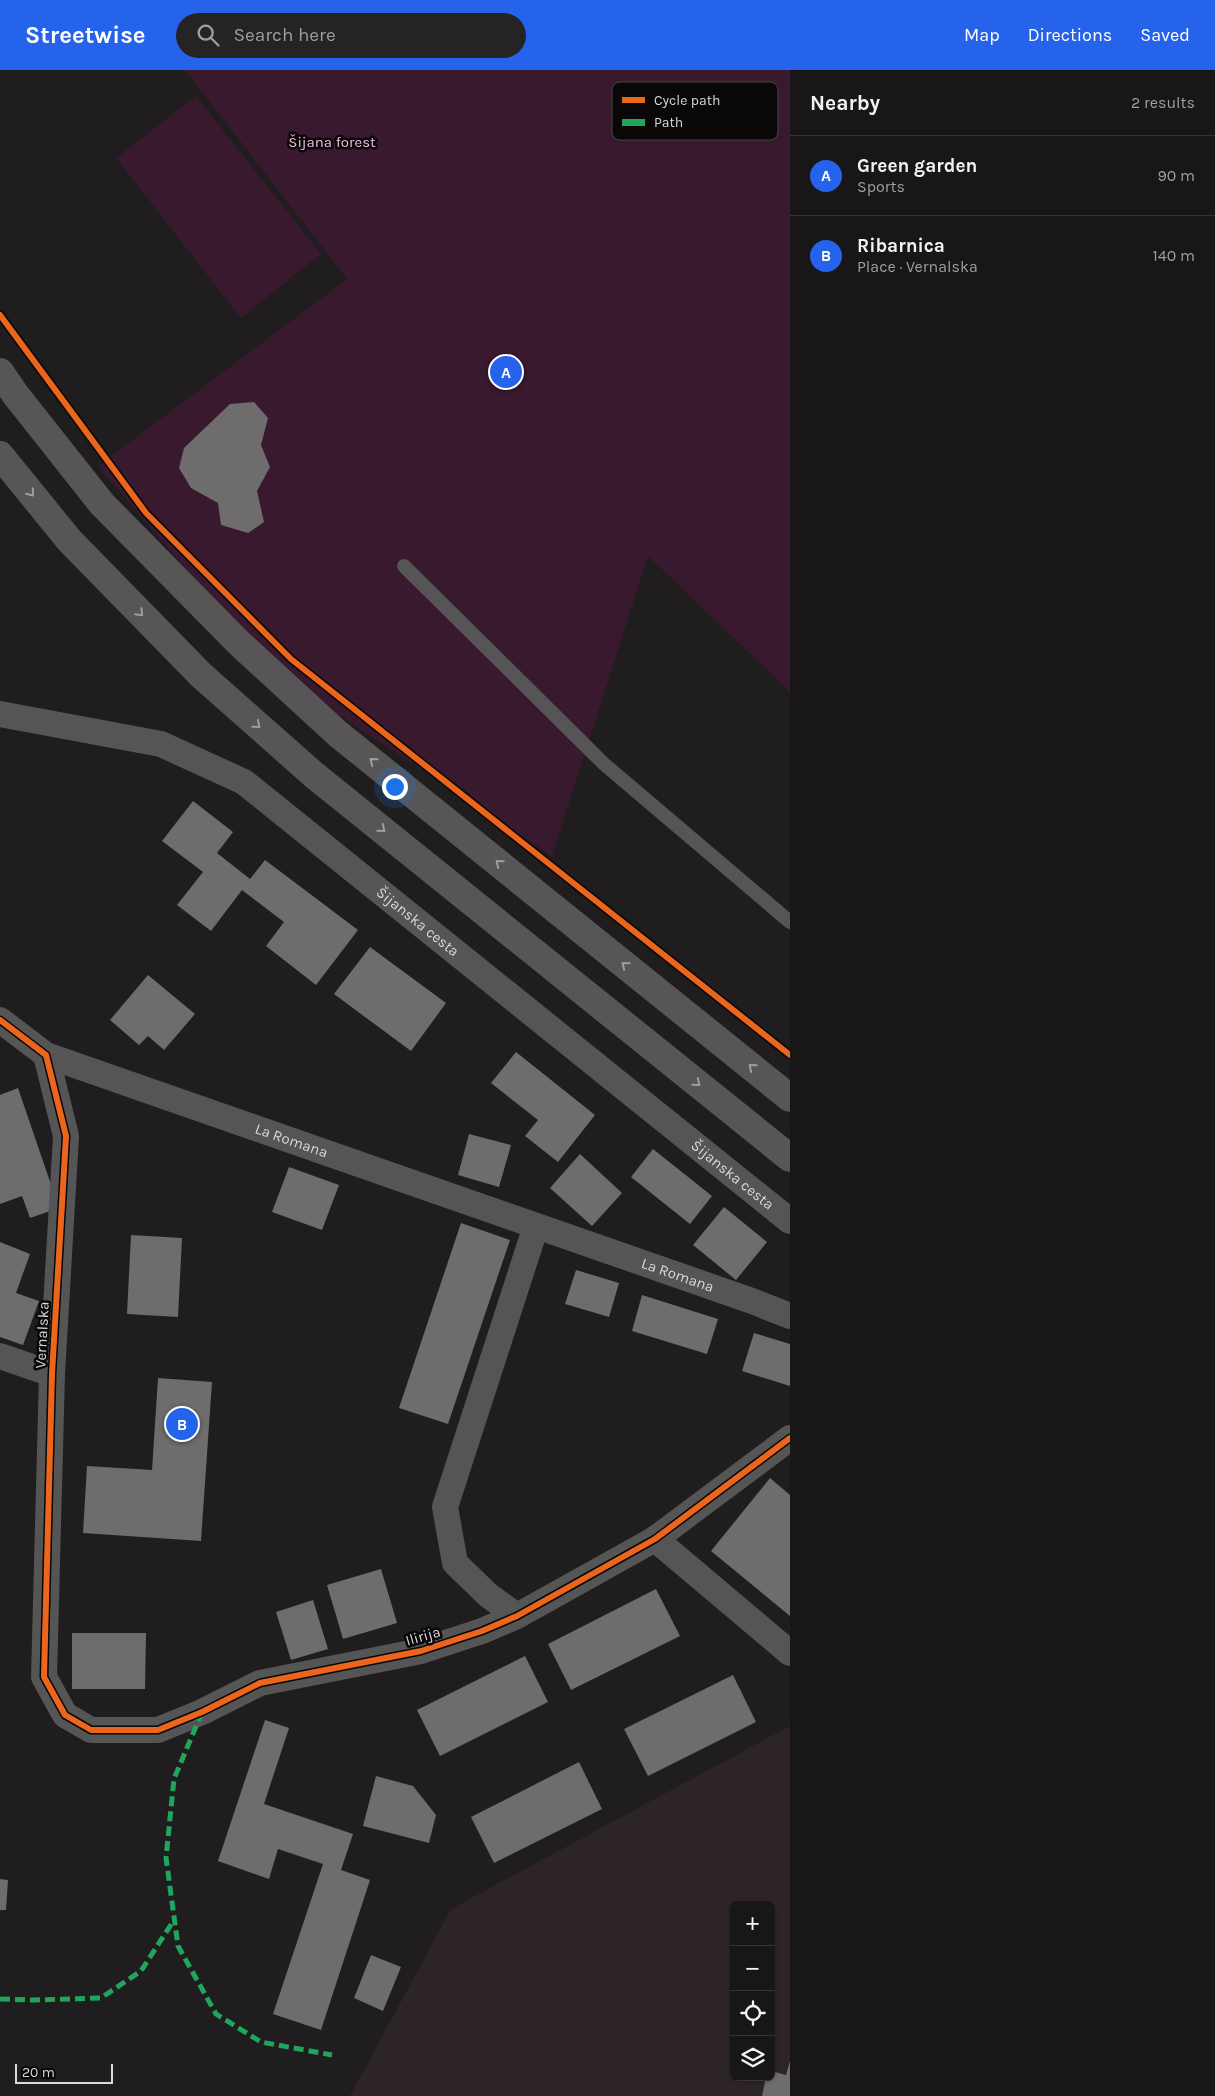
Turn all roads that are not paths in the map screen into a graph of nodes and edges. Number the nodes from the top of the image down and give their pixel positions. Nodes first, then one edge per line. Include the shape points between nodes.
1 (0, 372) edge
2 (0, 454) edge
3 (404, 566) dead end
4 (0, 714) edge
5 (790, 922) edge
6 (0, 1020) edge
7 (46, 1055) junction
8 (790, 1098) edge
9 (790, 1158) edge
10 (790, 1220) edge
11 (536, 1226) junction
12 (790, 1316) edge
13 (0, 1356) edge
14 (52, 1374) junction
15 (790, 1438) edge
16 (655, 1539) junction
17 (517, 1616) junction
18 (790, 1653) edge
19 (44, 1677) joint

8 -> 1 main road via 346,740 239,642 102,504
2 -> 9 main road via 69,540 201,675 314,775
3 - 5 lane via 604,764
4 - 10 street, Šijanska cesta via 161,744 244,782
6 - 7 street
7 - 11 street, La Romana
7 - 14 street, Vernalska via 66,1136
11 - 12 street, La Romana
11 - 17 street via 445,1507 456,1563 488,1595
13 - 14 street, Vernalska
14 - 19 street, Vernalska
15 - 16 street, Ilirija
16 - 17 street, Ilirija
16 - 18 street
17 - 19 street, Ilirija via 482,1632 422,1651 260,1683 158,1730 91,1730 65,1715

